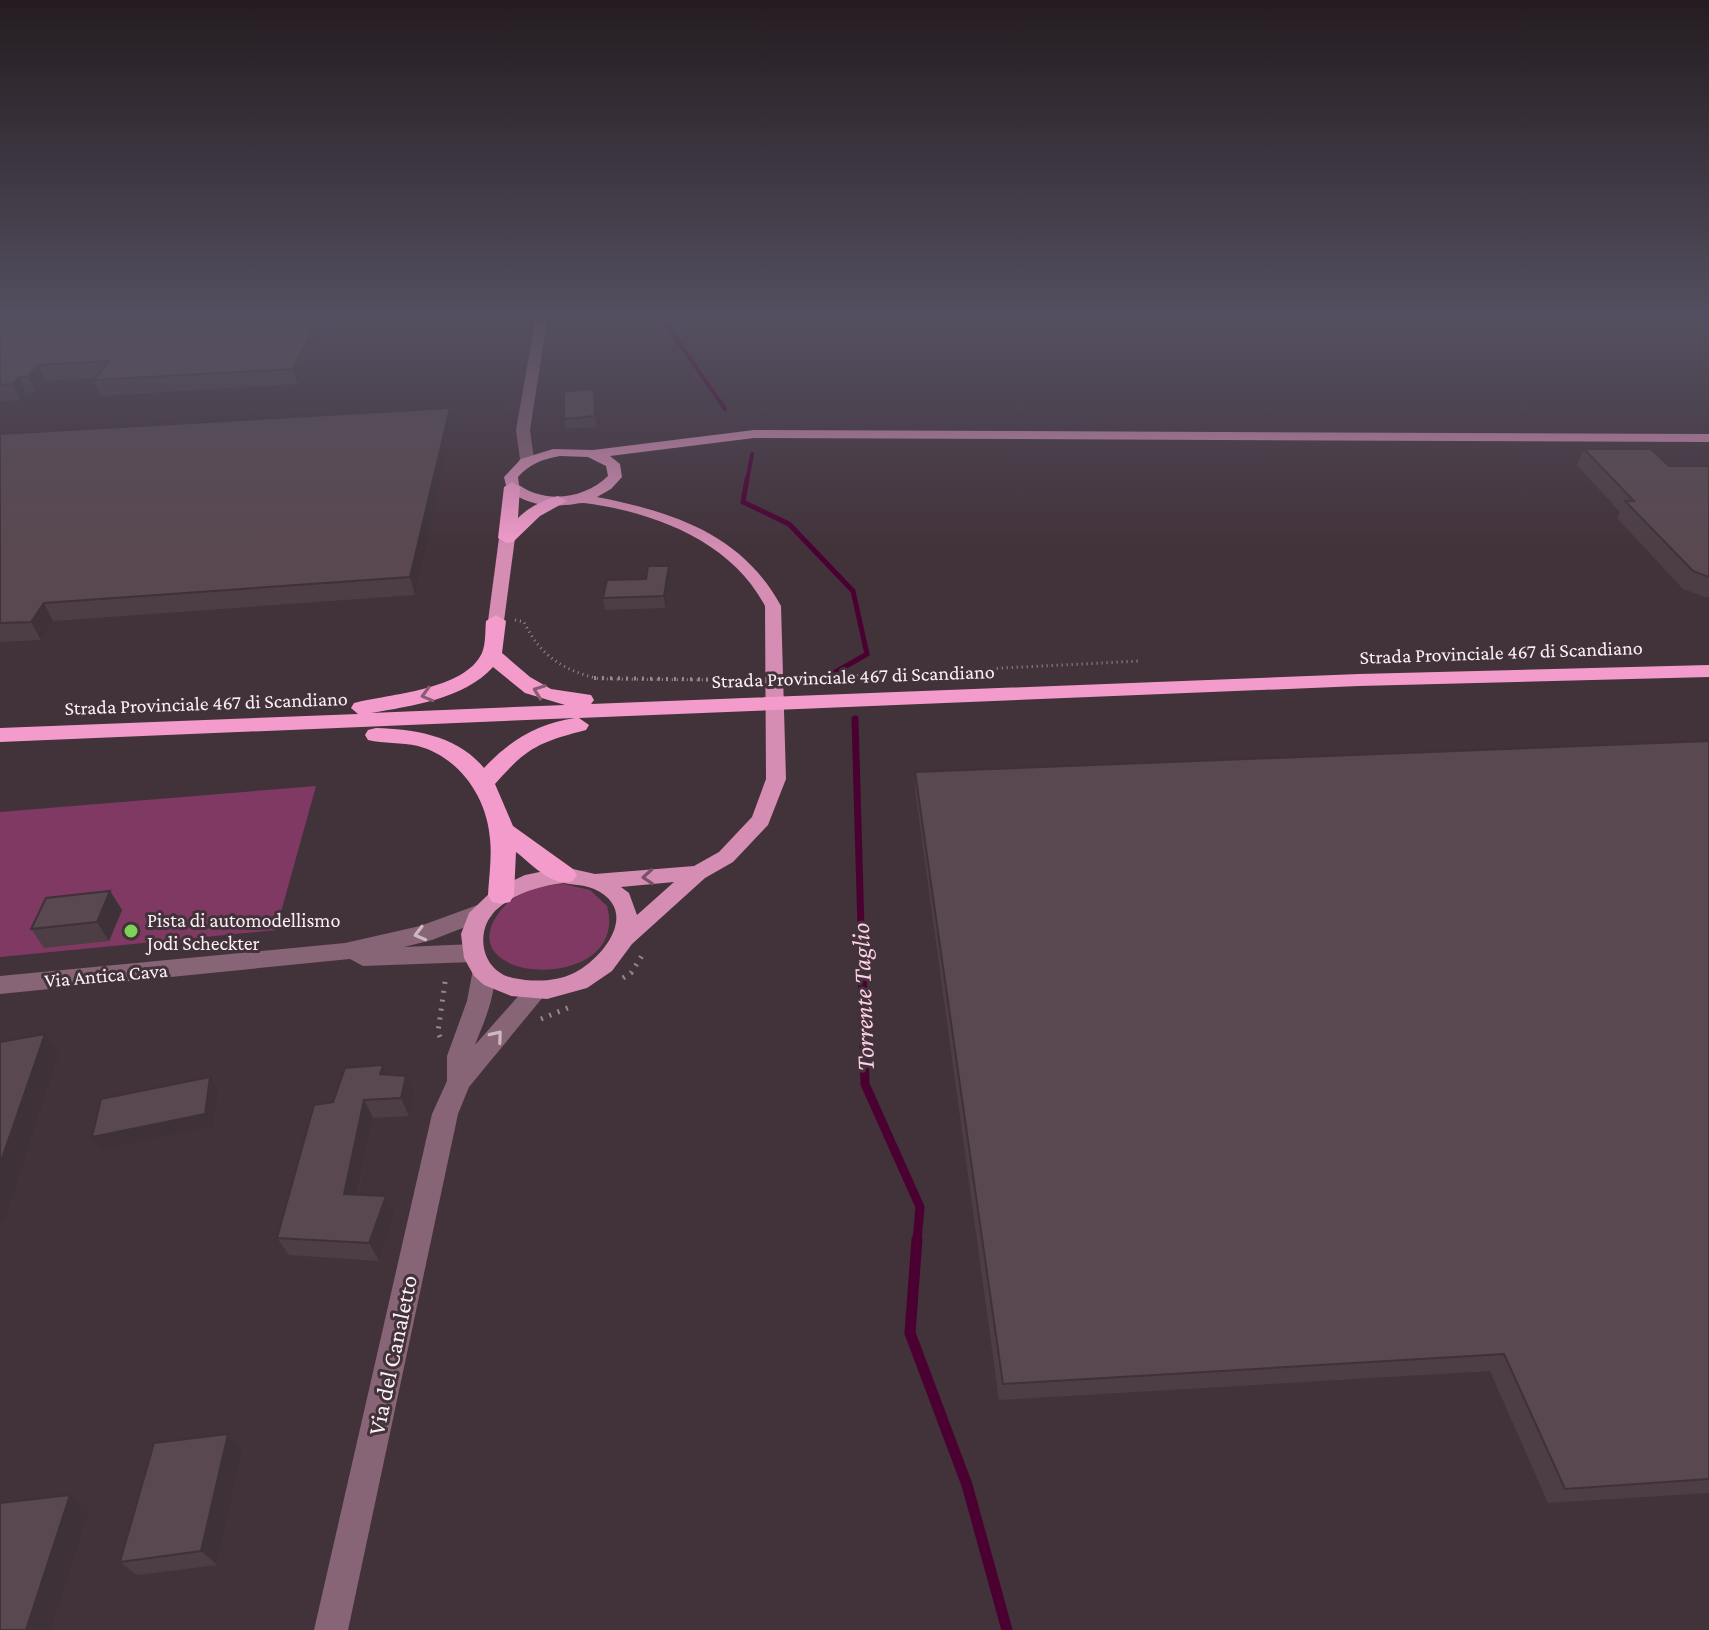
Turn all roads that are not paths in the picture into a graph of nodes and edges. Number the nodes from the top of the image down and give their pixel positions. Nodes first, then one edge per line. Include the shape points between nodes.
1 (528, 397) edge
2 (1709, 438) edge
3 (524, 443) junction
4 (642, 450) junction
5 (570, 452) junction
6 (594, 454) junction
7 (524, 464) junction
8 (614, 475) junction
9 (512, 487) junction
10 (578, 498) junction
11 (558, 501) junction
12 (644, 512) junction
13 (507, 538) junction
14 (496, 621) joint
15 (492, 655) junction
16 (1709, 671) edge
17 (839, 701) junction
18 (118, 730) junction
19 (0, 735) edge
20 (484, 782) junction
21 (502, 830) junction
22 (698, 873) junction
23 (564, 875) junction
24 (597, 881) junction
25 (492, 903) junction
26 (625, 938) junction
27 (355, 951) junction
28 (477, 962) junction
29 (0, 985) edge
30 (536, 991) junction
31 (459, 1081) junction
32 (331, 1630) edge

1 - 3 street
2 - 4 main road via 754,434 697,438
3 - 5 street
3 - 7 street
4 - 6 main road
4 - 8 main road
5 - 6 main road
5 - 7 main road
6 - 8 main road via 608,460
7 - 9 main road via 513,473
8 - 10 main road via 602,489
8 - 12 main road
9 - 11 main road via 529,498
9 - 13 highway
10 - 11 main road
10 - 12 main road
11 - 13 highway via 534,512
12 - 22 main road via 728,549 765,585 773,606 776,779 761,820 726,857
13 - 14 main road
14 - 15 highway
17 -> 15 highway via 702,696 566,700 528,688
15 -> 18 highway via 468,678 432,695 363,708
16 - 17 highway, Strada Provinciale 467 di Scandiano
17 - 18 highway, Strada Provinciale 467 di Scandiano
17 - 20 highway via 552,727 514,748
18 - 19 highway, Strada Provinciale 467 di Scandiano
18 - 20 highway via 256,736 405,734 445,746
20 - 21 highway
21 - 23 highway
21 - 25 highway
22 -> 24 main road
22 - 26 main road
23 - 24 main road
23 - 25 main road via 538,878
24 - 26 main road via 624,904
25 -> 27 street, Via Antica Cava via 424,934
25 - 28 main road via 473,932
26 - 30 main road via 610,961 584,979
27 - 28 street, Via Antica Cava via 363,957
27 - 29 street, Via Antica Cava
28 - 30 main road via 504,985
28 - 31 street via 479,1001 459,1056
31 -> 30 street
31 - 32 street, Via del Canaletto via 445,1114

